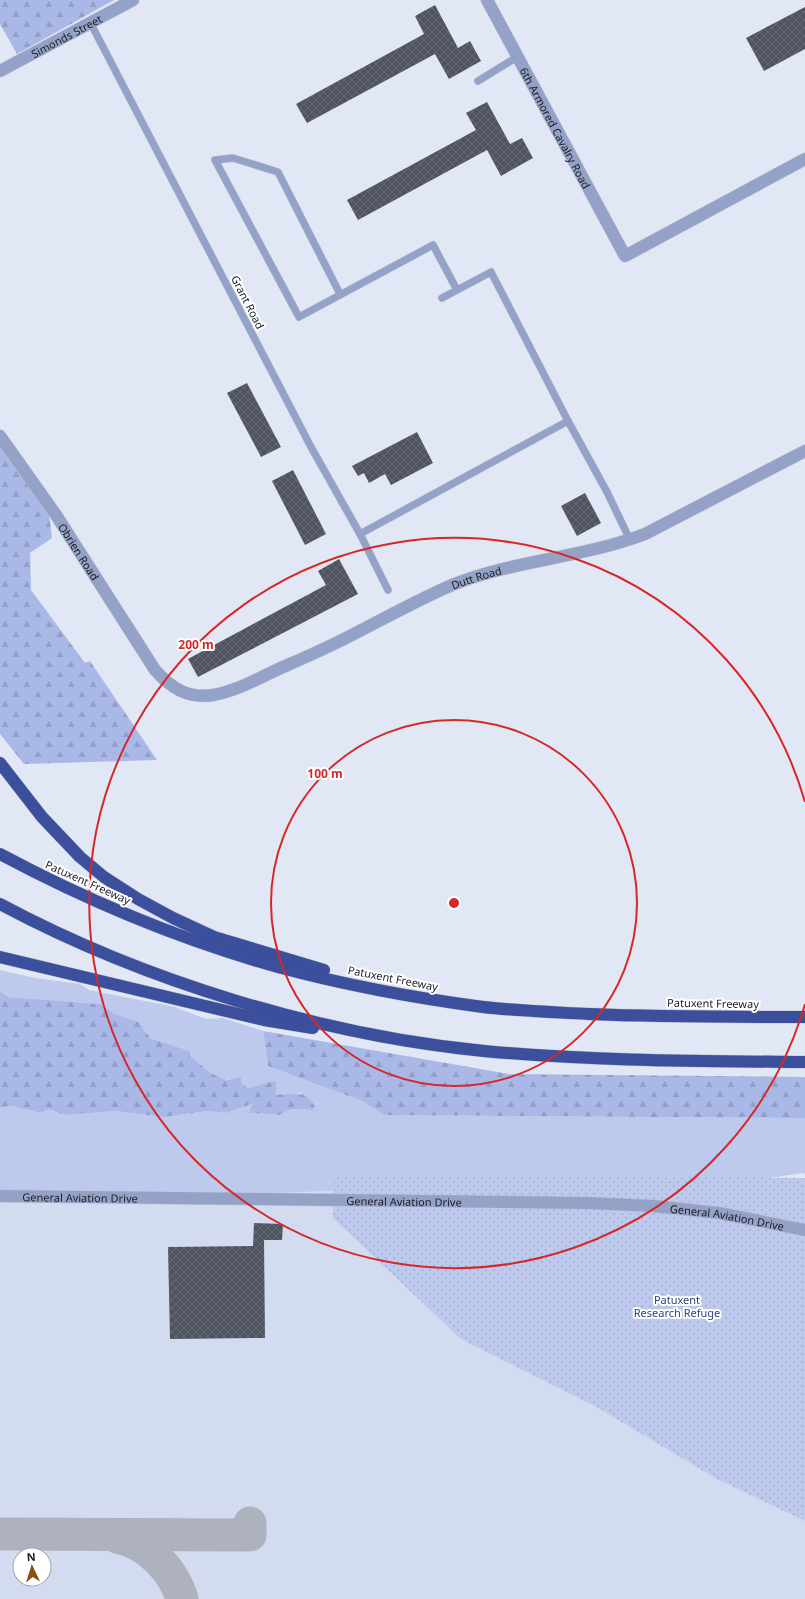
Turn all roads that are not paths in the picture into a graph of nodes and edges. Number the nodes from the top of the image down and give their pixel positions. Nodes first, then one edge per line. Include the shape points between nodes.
1 (133, 0) edge
2 (487, 0) edge
3 (90, 22) junction
4 (517, 57) junction
5 (0, 71) edge
6 (478, 81) dead end
7 (805, 159) edge
8 (457, 290) junction
9 (340, 294) junction
10 (442, 298) dead end
11 (568, 421) junction
12 (0, 436) edge
13 (805, 451) edge
14 (360, 534) junction
15 (630, 540) junction
16 (388, 590) dead end
17 (155, 670) joint
18 (0, 763) edge
19 (0, 854) edge
20 (0, 904) edge
21 (0, 957) edge
22 (428, 998) junction
23 (805, 1017) edge
24 (421, 1042) junction
25 (805, 1062) edge
26 (0, 1196) edge
27 (805, 1230) edge

1 - 3 street, Simonds Street
2 - 4 street, 6th Armored Cavalry Road
3 - 5 street, Simonds Street
3 - 14 lane, Grant Road via 304,433
4 - 6 lane
4 - 7 street, 6th Armored Cavalry Road via 625,256
8 - 9 lane via 433,245
8 - 10 lane
8 - 11 lane via 491,272
9 - 9 lane via 299,317 215,160 233,158 278,172
11 - 14 lane
11 - 15 lane
12 - 17 street, Obrien Road via 56,515
13 - 15 street, Dutt Road via 672,521
14 - 16 lane, Grant Road
15 - 17 street, Dutt Road via 575,555 509,567 466,580 407,606 344,639 221,693 187,693 175,688
18 - 22 highway via 42,817 80,857 104,877 173,918 214,937
19 - 22 highway, Patuxent Freeway via 96,901 211,946 279,967 355,985
20 - 24 highway via 80,943 202,990 267,1010
21 - 24 highway via 264,1020 349,1034
22 - 23 highway, Patuxent Freeway via 485,1007 556,1012
24 - 25 highway via 548,1056
26 - 27 street, General Aviation Drive via 595,1203 719,1213

